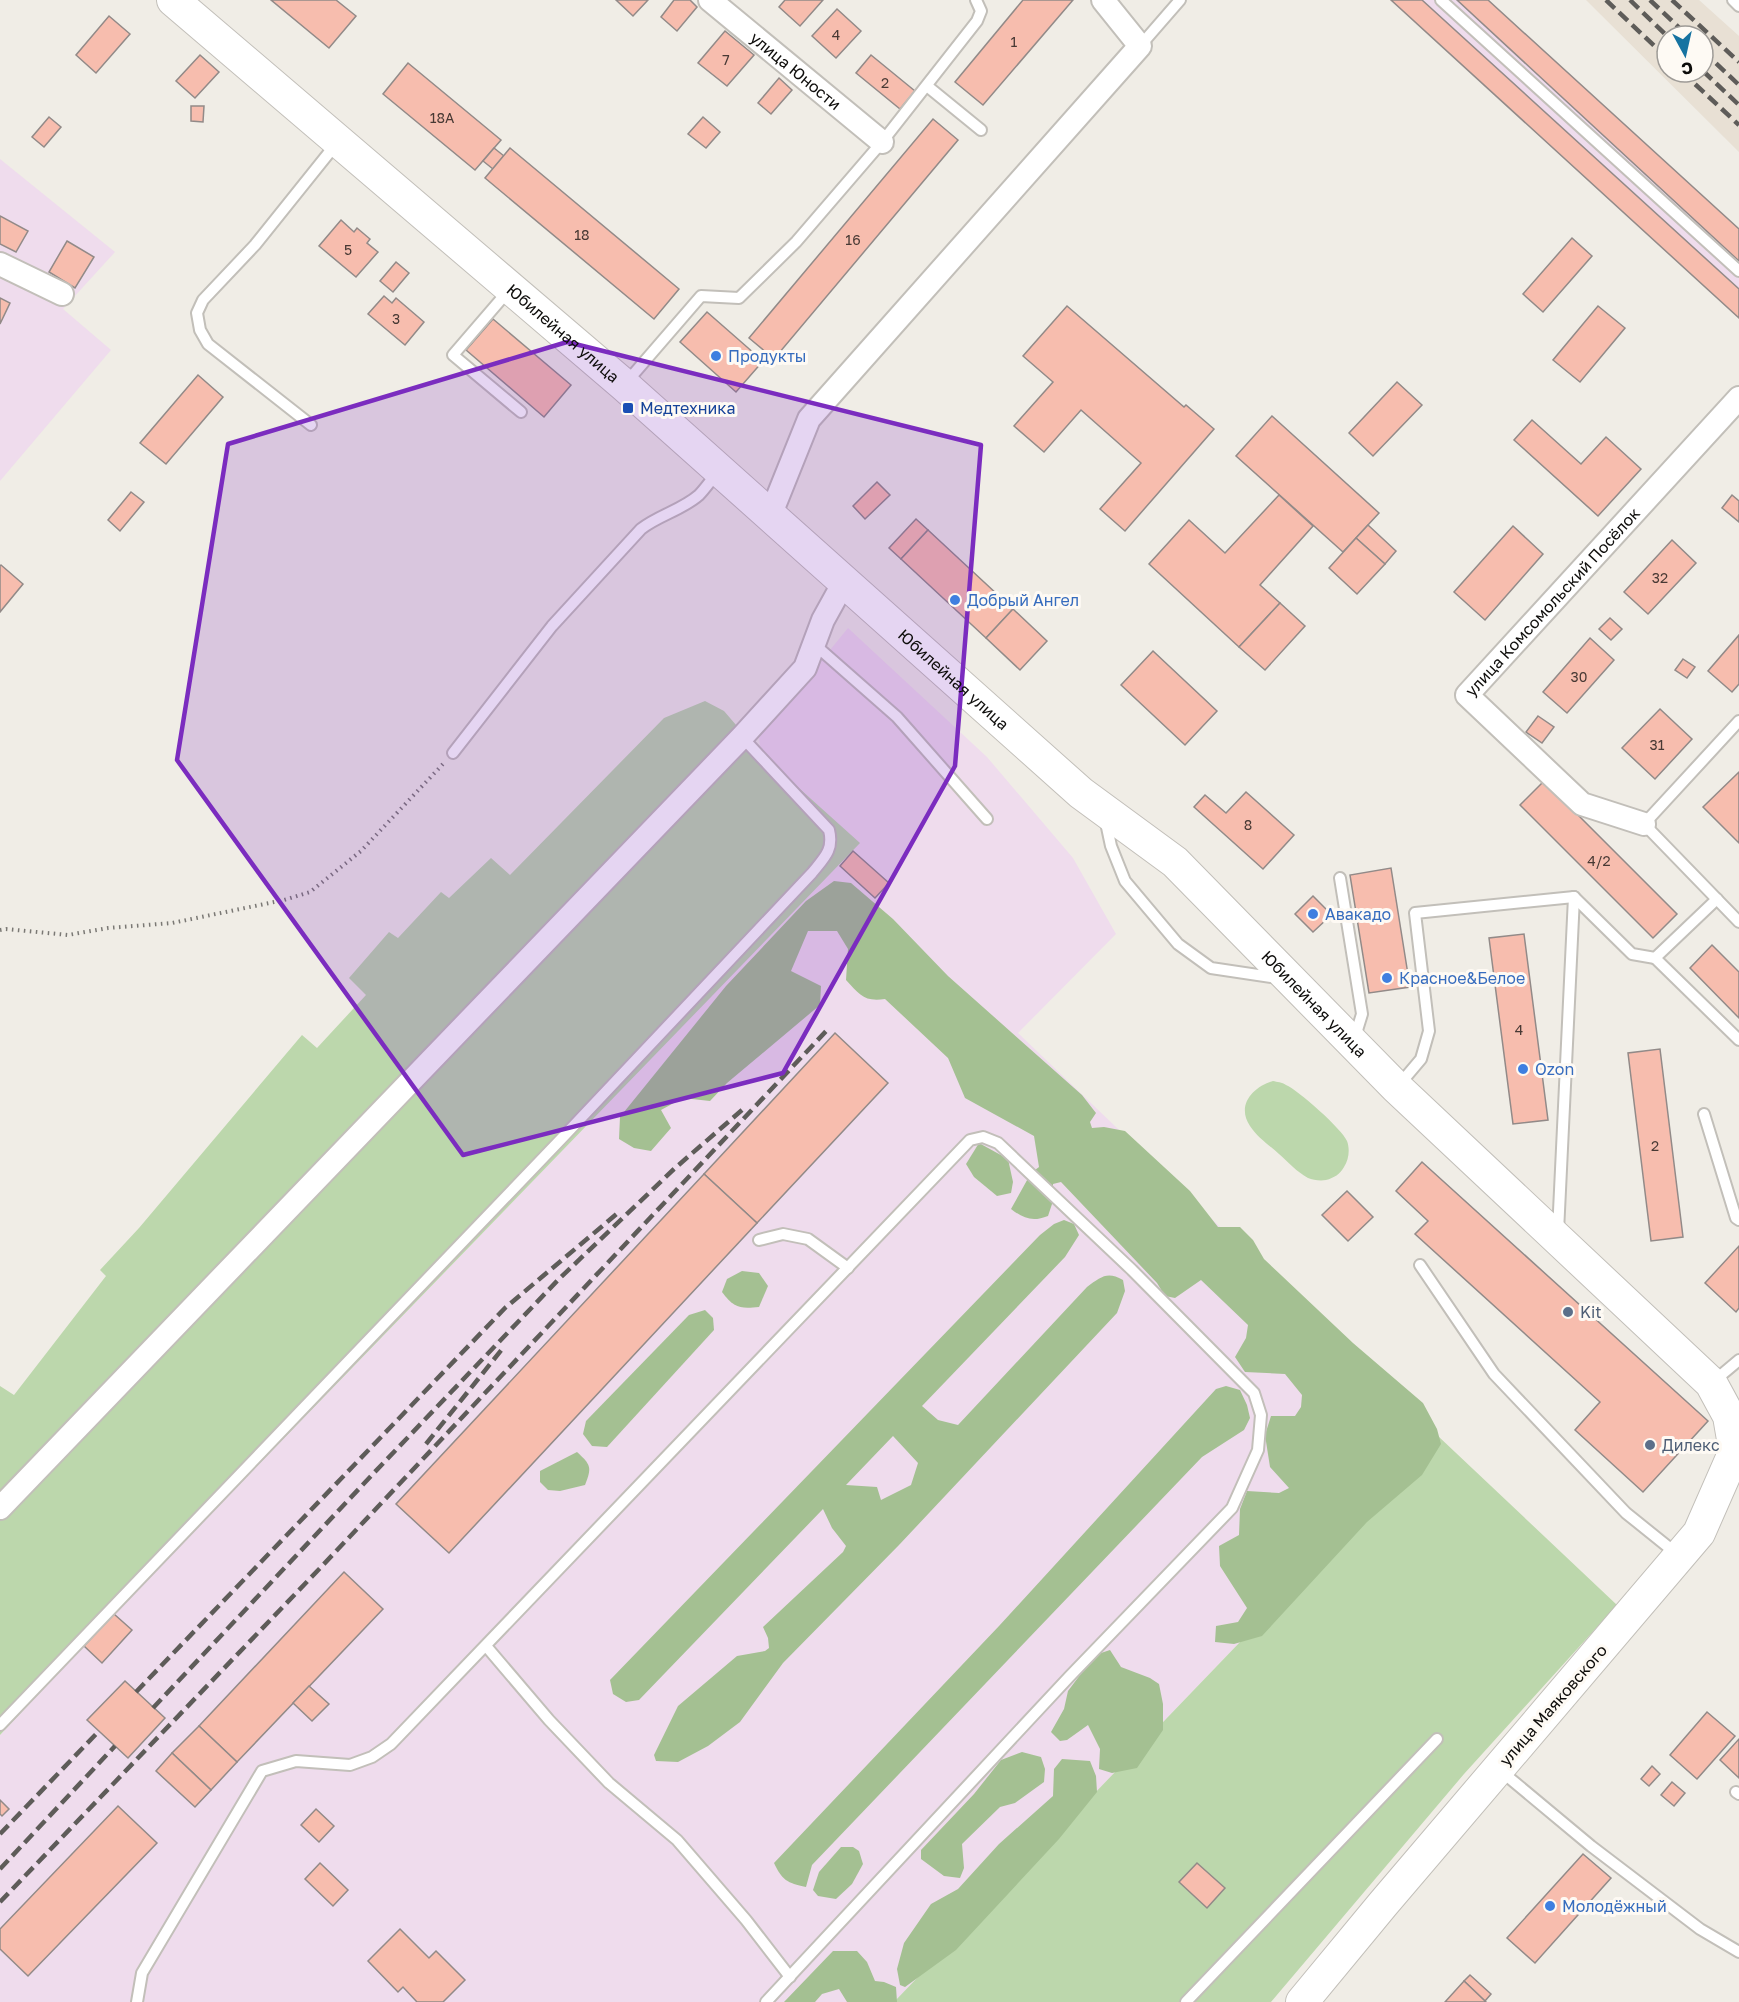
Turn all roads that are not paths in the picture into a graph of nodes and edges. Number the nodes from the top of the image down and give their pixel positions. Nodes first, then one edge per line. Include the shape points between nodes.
1 (173, 0) edge
2 (710, 0) edge
3 (976, 0) edge
4 (1103, 0) edge
5 (1180, 0) edge
6 (1441, 0) edge
7 (1733, 0) edge
8 (1739, 6) edge
9 (1140, 46) junction
10 (927, 86) junction
11 (981, 130) dead end
12 (339, 140) junction
13 (882, 142) junction
14 (0, 264) edge
15 (1739, 271) edge
16 (511, 288) junction
17 (62, 294) dead end
18 (624, 385) junction
19 (1739, 398) edge
20 (521, 412) dead end
21 (311, 425) dead end
22 (719, 470) junction
23 (770, 516) junction
24 (844, 582) junction
25 (814, 643) junction
26 (1737, 727) edge
27 (742, 737) junction
28 (453, 753) road end
29 (1104, 809) junction
30 (987, 819) dead end
31 (1644, 824) junction
32 (1340, 878) dead end
33 (1575, 897) junction
34 (1717, 899) junction
35 (1739, 922) edge
36 (1655, 958) junction
37 (1290, 980) junction
38 (1739, 1040) edge
39 (1353, 1043) junction
40 (1396, 1087) junction
41 (1704, 1114) dead end
42 (1739, 1220) edge
43 (1558, 1239) junction
44 (759, 1240) dead end
45 (1420, 1265) dead end
46 (848, 1268) junction
47 (1739, 1360) edge
48 (1711, 1383) junction
49 (0, 1508) edge
50 (1680, 1556) junction
51 (486, 1646) junction
52 (0, 1725) edge
53 (1437, 1738) dead end
54 (1499, 1769) junction
55 (1739, 1952) edge
56 (790, 1977) junction
57 (137, 2002) edge
58 (766, 2002) edge
59 (1186, 2002) edge
60 (1302, 2002) edge

1 - 12 street, Юбилейная улица
2 - 13 street, улица Юности
3 - 10 lane via 981,11 977,21
4 - 9 street
5 - 9 lane
6 - 15 lane
7 - 8 lane
9 - 23 street via 810,419
10 - 11 lane
10 - 13 lane
12 - 16 street, Юбилейная улица
12 - 21 lane via 255,245 203,300 197,313 208,344
13 - 18 lane via 796,242 739,298 701,296
14 - 17 street
16 - 18 street, Юбилейная улица
16 - 20 lane via 453,355
18 - 22 street, Юбилейная улица
19 - 31 street, улица Комсомольский Посёлок via 1467,695 1582,804
22 - 23 street, Юбилейная улица
22 - 28 lane via 699,495 641,528 552,626
23 - 24 street, Юбилейная улица
24 - 25 street
24 - 29 street, Юбилейная улица via 1081,793
25 - 27 street via 805,668
25 - 30 lane via 897,717
26 - 31 lane
27 - 49 street
27 - 52 lane via 829,830 832,841 827,854 564,1136
29 - 37 street, Юбилейная улица via 1175,862
29 - 37 lane via 1110,846 1125,881 1178,944 1211,968
31 - 34 lane
32 - 39 lane via 1362,1014
33 - 36 lane via 1632,954
33 - 40 lane via 1415,914 1428,1032 1421,1059
33 - 43 lane
34 - 35 lane
34 - 36 lane
36 - 38 lane
37 - 39 street, Юбилейная улица
39 - 40 street, Юбилейная улица
40 - 43 street, Юбилейная улица
41 - 42 lane
43 - 48 street, Юбилейная улица
44 - 46 lane via 783,1234 808,1239
45 - 50 lane via 1494,1374 1626,1513
46 - 51 lane
46 - 56 lane via 970,1140 983,1137 998,1143 1132,1270 1254,1393 1261,1415 1258,1450 1232,1508 1068,1677
47 - 48 lane
48 - 50 street, улица Маяковского via 1729,1416 1736,1451 1700,1533
50 - 54 street, улица Маяковского
51 - 56 lane via 609,1783 677,1840
51 - 57 lane via 391,1744 372,1757 350,1765 296,1761 262,1771 141,1973
53 - 59 lane
54 - 55 lane via 1600,1853 1700,1929
54 - 60 street, улица Маяковского
56 - 58 lane

